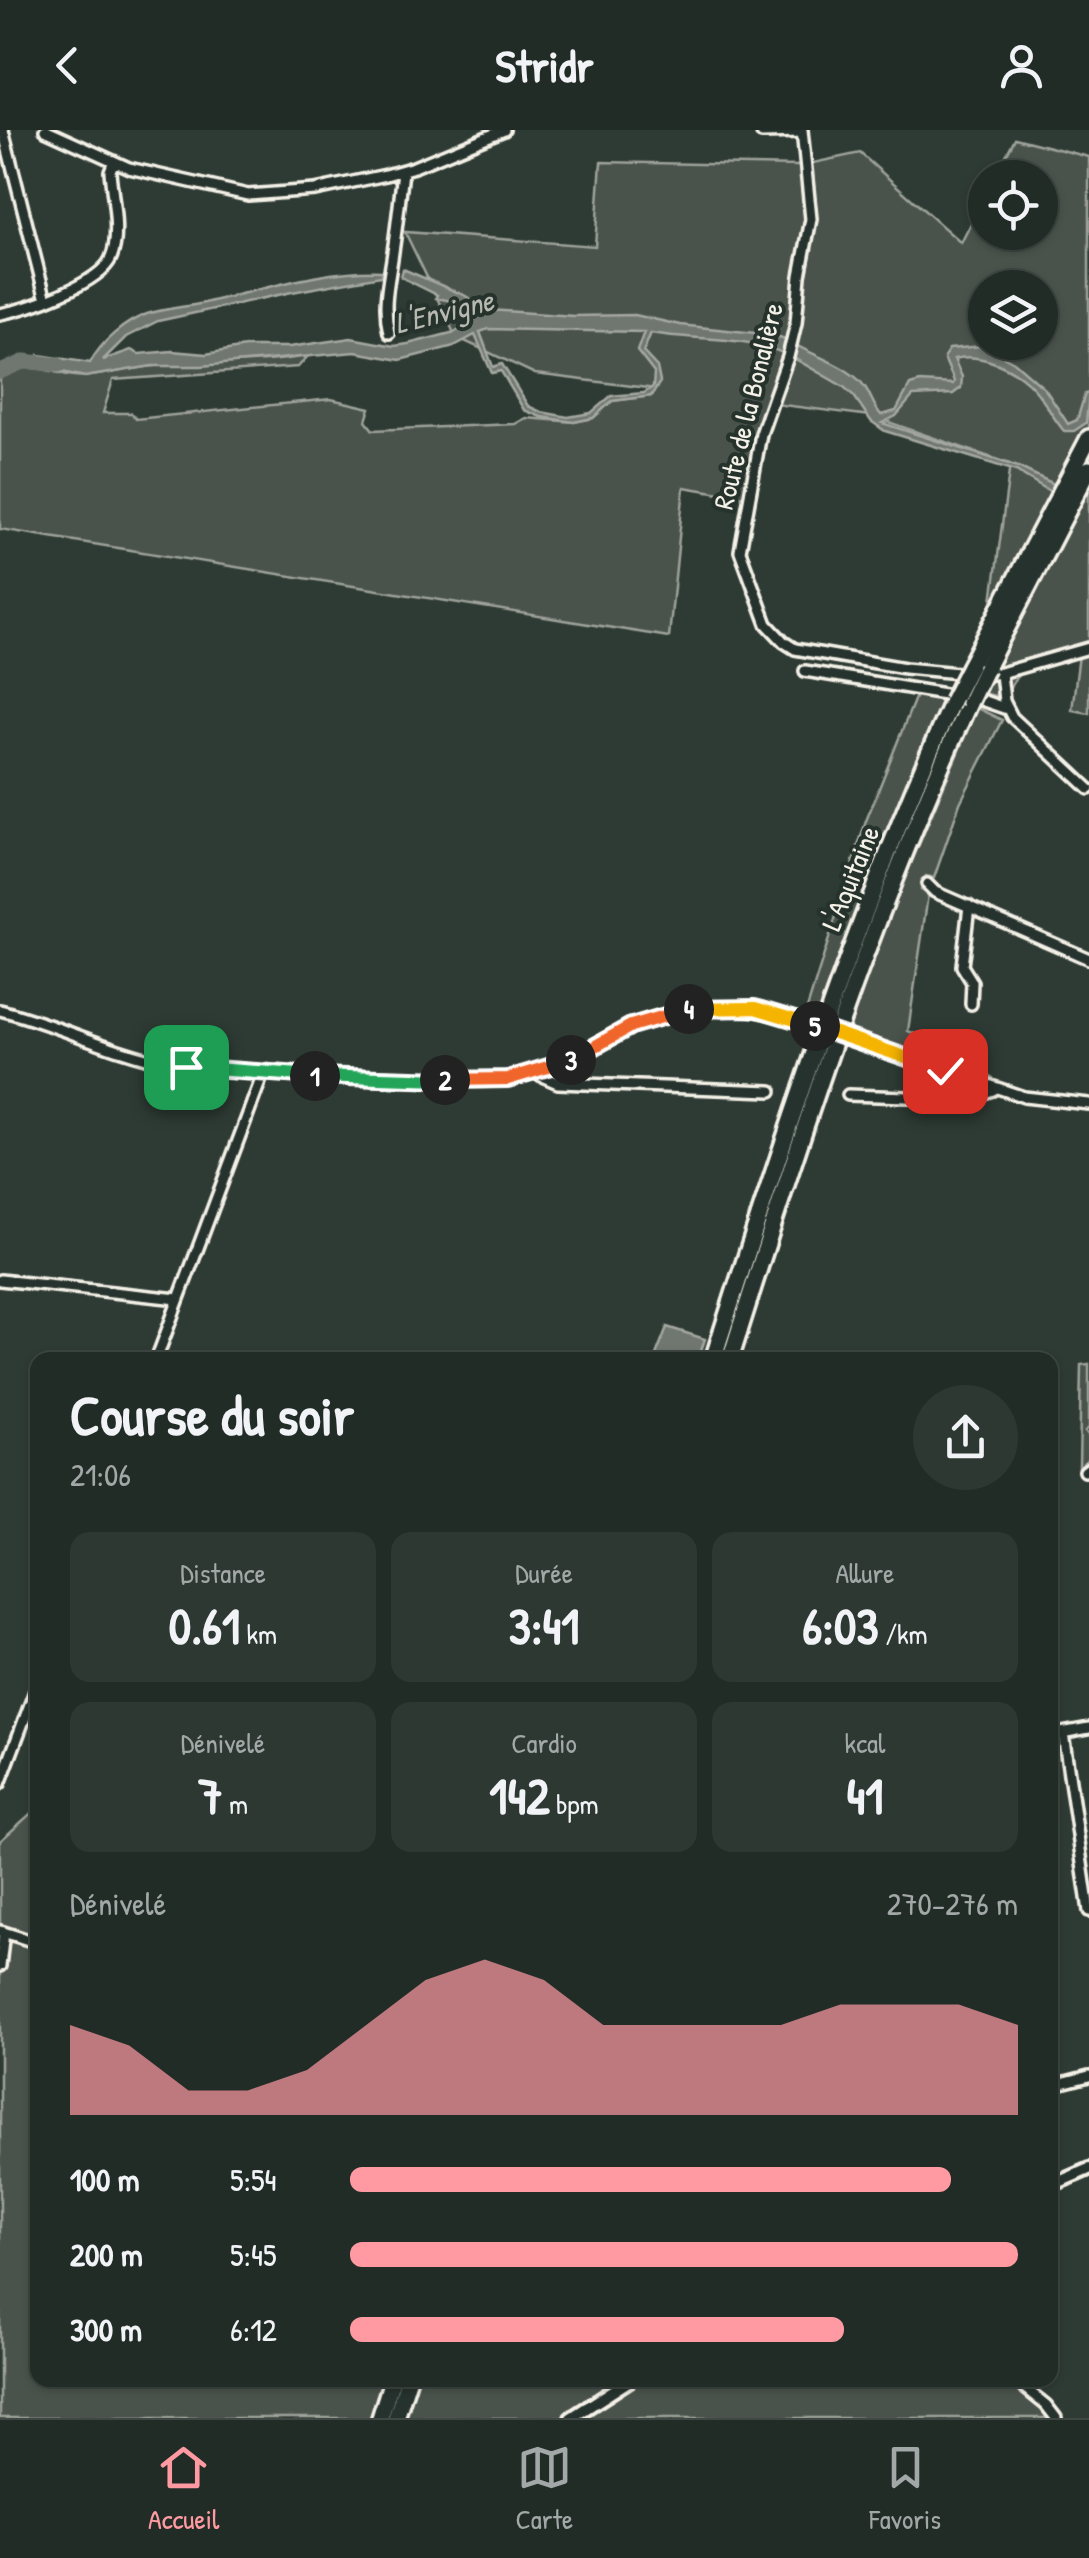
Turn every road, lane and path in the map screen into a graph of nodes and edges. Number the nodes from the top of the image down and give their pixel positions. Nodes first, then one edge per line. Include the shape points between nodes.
1 (3, 130) edge
2 (45, 130) edge
3 (504, 130) edge
4 (762, 130) edge
5 (802, 131) edge
6 (113, 163) junction
7 (403, 171) junction
8 (46, 300) junction
9 (0, 314) edge
10 (389, 333) dead end
11 (1089, 438) edge
12 (1089, 469) edge
13 (1089, 648) edge
14 (985, 669) junction
15 (805, 672) dead end
16 (960, 702) junction
17 (1007, 708) junction
18 (1089, 789) edge
19 (927, 884) dead end
20 (969, 906) junction
21 (1089, 959) edge
22 (970, 1004) dead end
23 (0, 1010) edge
24 (535, 1073) junction
25 (262, 1074) junction
26 (996, 1090) junction
27 (771, 1091) dead end
28 (848, 1095) dead end
29 (1089, 1104) edge
30 (0, 1280) edge
31 (178, 1298) junction
32 (159, 1352) edge
33 (716, 1352) edge
34 (733, 1352) edge
35 (30, 1704) edge
36 (1089, 1728) edge
37 (1063, 1733) junction
38 (1058, 1734) edge
39 (0, 1784) edge
40 (1089, 1911) edge
41 (2, 1931) edge
42 (30, 1940) edge
43 (0, 1966) edge
44 (1089, 2076) edge
45 (1058, 2084) edge
46 (1089, 2168) edge
47 (1058, 2182) edge
48 (390, 2387) edge
49 (406, 2387) edge
50 (619, 2387) edge
51 (1023, 2387) edge
52 (380, 2418) edge
53 (396, 2418) edge
54 (570, 2418) edge
55 (1056, 2418) edge

1 - 8 street
2 - 6 street
3 - 7 street
4 - 5 street
5 - 14 street, Route de la Bonalière via 811,219 792,342 761,434 740,551 760,607 784,642 905,668 980,675
6 - 7 street via 248,195 316,190
6 - 8 street via 110,262
7 - 10 street via 385,289
8 - 9 street
11 - 14 highway, L'Aquitaine
12 - 14 highway, L'Aquitaine
13 - 14 street, Route de la Bonalière
14 - 16 highway, L'Aquitaine, bridge
14 - 17 street
15 - 17 street
16 - 33 highway, L'Aquitaine via 853,937
16 - 34 highway, L'Aquitaine via 844,1006
17 - 18 street
19 - 20 street
20 - 21 street
20 - 22 street via 962,966 974,986
23 - 25 street via 150,1060
24 - 25 street via 468,1080
24 - 26 street, bridge via 631,1026 690,1008 755,1008
24 - 27 street via 558,1083
25 - 31 street
26 - 28 street via 966,1099
26 - 29 street
30 - 31 street
31 - 32 street
35 - 39 street
36 - 37 street
37 - 38 street
37 - 40 street
41 - 42 street
41 - 43 street
44 - 45 street
46 - 47 street
48 - 52 highway
49 - 53 highway
50 - 54 street
51 - 55 street

